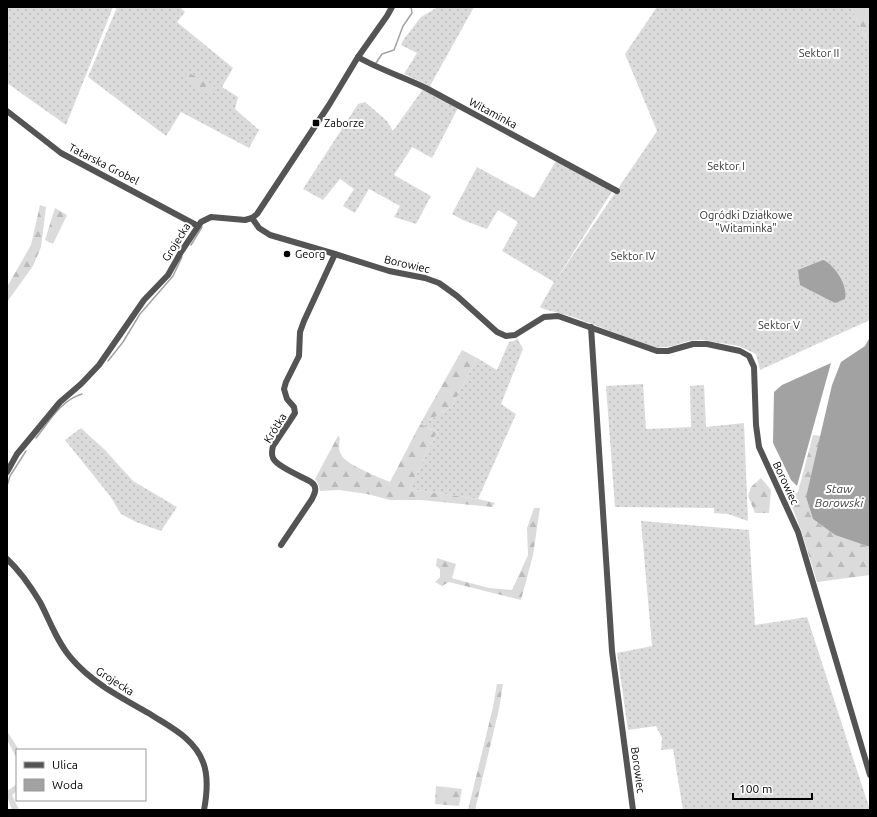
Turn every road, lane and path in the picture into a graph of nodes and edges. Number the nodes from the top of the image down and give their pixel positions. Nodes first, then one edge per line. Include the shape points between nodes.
1 (392, 7) edge
2 (358, 57) junction
3 (7, 111) edge
4 (617, 191) dead end
5 (252, 218) junction
6 (198, 226) junction
7 (335, 254) junction
8 (591, 327) junction
9 (7, 472) edge
10 (281, 545) dead end
11 (7, 559) edge
12 (870, 775) edge
13 (204, 810) edge
14 (633, 810) edge

1 - 2 street
2 - 4 street, Witaminka via 426,88
2 - 5 street via 270,195
3 - 6 street, Tatarska Grobel via 61,153
5 - 6 street, Grojecka via 242,220 212,217 205,219
5 - 7 street, Borowiec via 259,228 270,235
6 - 9 street, Grojecka via 168,275 144,300 99,365 60,402 17,454
7 - 8 street, Borowiec via 438,283 503,335 515,335 541,319 551,316
7 - 10 street, Krótka via 304,321 300,332 299,356 284,386 285,396 294,407 294,416 273,446 272,457 276,463 311,482 316,488 312,499
8 - 12 street, Borowiec via 657,352 693,344 706,344 740,351 752,361 759,447 798,532
8 - 14 street, Borowiec via 612,651
11 - 13 street, Grojecka via 33,591 65,651 84,672 173,728 195,748 206,773

